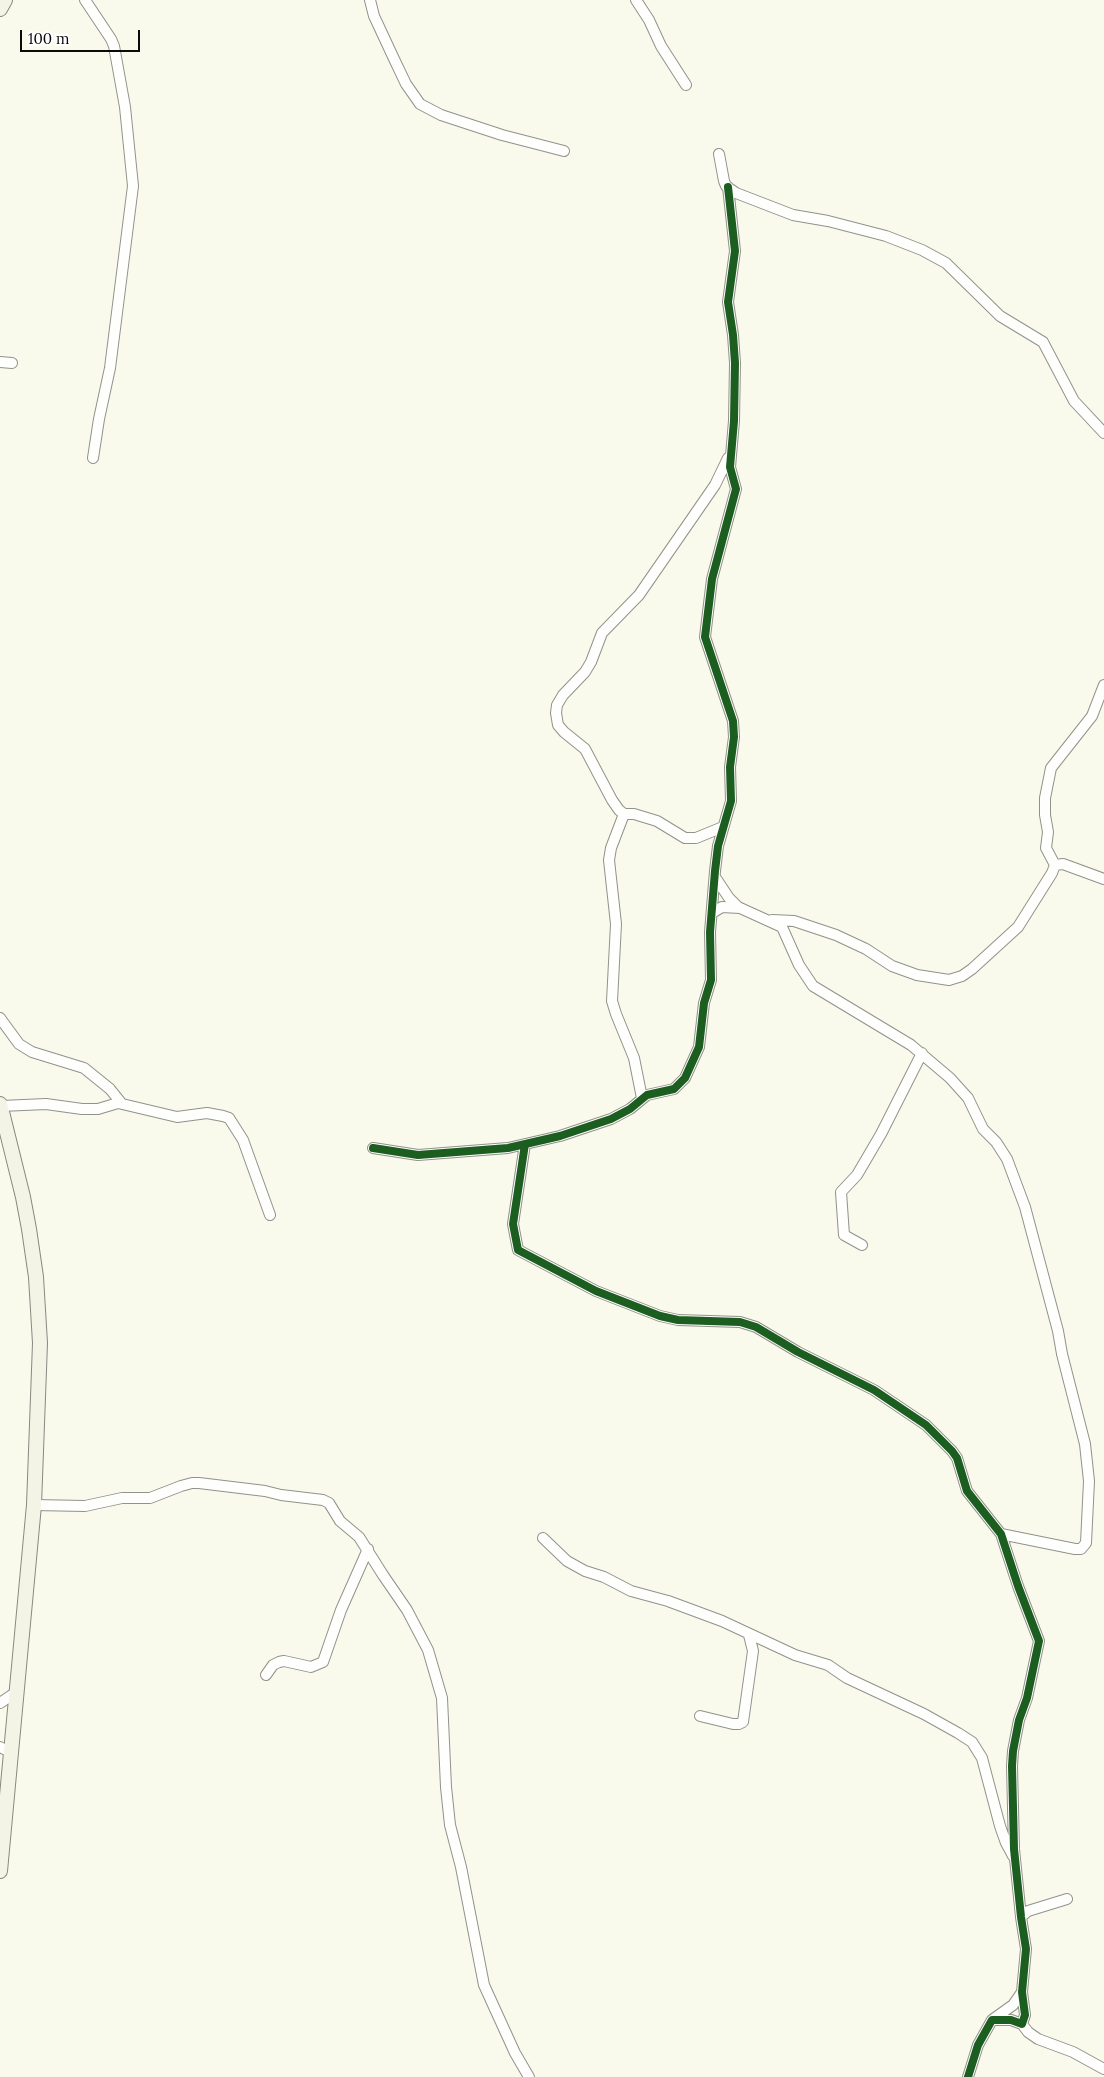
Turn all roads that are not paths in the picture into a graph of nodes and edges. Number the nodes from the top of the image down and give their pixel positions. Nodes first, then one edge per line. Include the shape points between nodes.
1 (5, 0) edge
2 (85, 0) edge
3 (370, 0) edge
4 (636, 0) edge
5 (0, 9) edge
6 (686, 86) dead end
7 (564, 151) dead end
8 (719, 154) dead end
9 (728, 187) junction
10 (0, 362) edge
11 (12, 363) dead end
12 (1104, 433) edge
13 (730, 454) junction
14 (93, 458) dead end
15 (1104, 685) edge
16 (624, 814) junction
17 (723, 827) junction
18 (1055, 865) junction
19 (715, 877) junction
20 (1104, 879) edge
21 (740, 908) junction
22 (712, 913) junction
23 (768, 920) junction
24 (0, 1018) edge
25 (922, 1053) junction
26 (642, 1098) junction
27 (122, 1104) junction
28 (0, 1105) edge
29 (525, 1144) junction
30 (373, 1148) dead end
31 (270, 1215) dead end
32 (862, 1245) dead end
33 (34, 1506) junction
34 (1001, 1534) junction
35 (544, 1538) dead end
36 (368, 1549) junction
37 (749, 1635) junction
38 (266, 1675) dead end
39 (18, 1691) junction
40 (0, 1703) edge
41 (700, 1716) dead end
42 (6, 1750) edge
43 (1015, 1859) junction
44 (0, 1872) edge
45 (1067, 1899) dead end
46 (1021, 1917) junction
47 (1022, 1992) junction
48 (992, 2020) junction
49 (1022, 2024) junction
50 (1104, 2069) edge
51 (529, 2077) edge
52 (968, 2077) edge

1 - 5 main road
2 - 14 street via 114,46 125,107 133,186 110,368
3 - 7 street via 374,16 406,84 420,104 441,115 502,135
4 - 6 street
8 - 9 street
9 - 12 street via 793,215 886,236 946,263 1000,316 1043,342 1074,400
9 - 13 street via 735,250 728,302 735,363
10 - 11 street
13 - 16 street via 715,485 639,595 602,633 585,672 574,681 557,705 558,725 585,749 612,800
13 - 17 street via 736,493 712,579 705,638 735,729 730,801
15 - 18 street via 1092,716 1051,768 1045,798 1046,846
16 - 17 street via 657,821 685,838 696,838
16 - 26 street via 609,860 616,924 612,1001 634,1058
17 - 19 street
18 - 20 street via 1064,864
18 - 23 street via 1018,927 972,969 949,980 900,969 836,935 800,923
19 - 21 street
19 - 22 street
21 - 22 street via 722,907
21 - 23 street
22 - 26 street via 712,980 704,1003 699,1047 679,1085
23 - 25 street via 782,927 799,965 813,986
24 - 27 street via 19,1044 32,1052 84,1068 110,1088
25 - 32 street via 881,1134 857,1175 841,1192 844,1235
25 - 34 street via 968,1098 983,1129 1000,1148 1010,1168 1028,1217 1085,1444 1089,1481 1084,1546 1079,1550
26 - 29 street via 611,1119
27 - 28 street via 98,1109 46,1104
27 - 31 street via 177,1117 206,1113 229,1118 243,1140
28 - 33 main road via 25,1203 38,1295 40,1385
29 - 30 street via 418,1155
29 - 34 street via 513,1224 518,1250 596,1291 660,1316 678,1320 740,1322 756,1327 874,1390 926,1425 952,1451 967,1491
33 - 36 street via 85,1506 122,1498 150,1498 192,1482 259,1490 326,1501
33 - 39 main road
34 - 43 street via 1040,1641 1013,1751
35 - 37 street via 567,1561 585,1571
36 - 38 street via 341,1610 323,1662 311,1667 278,1662
36 - 51 street via 428,1650 442,1698 450,1825 484,1985
37 - 41 street via 753,1650 743,1722 733,1724
37 - 43 street via 828,1665 847,1678 924,1714 972,1742 982,1758 1000,1826
39 - 40 street
39 - 42 main road
42 - 44 main road
43 - 46 street
45 - 46 street via 1028,1911
46 - 47 street via 1026,1949
47 - 48 street via 1013,2005
47 - 49 street via 1025,2015
48 - 49 street via 1011,2020
48 - 52 street via 978,2045
49 - 50 street via 1038,2039 1073,2052

